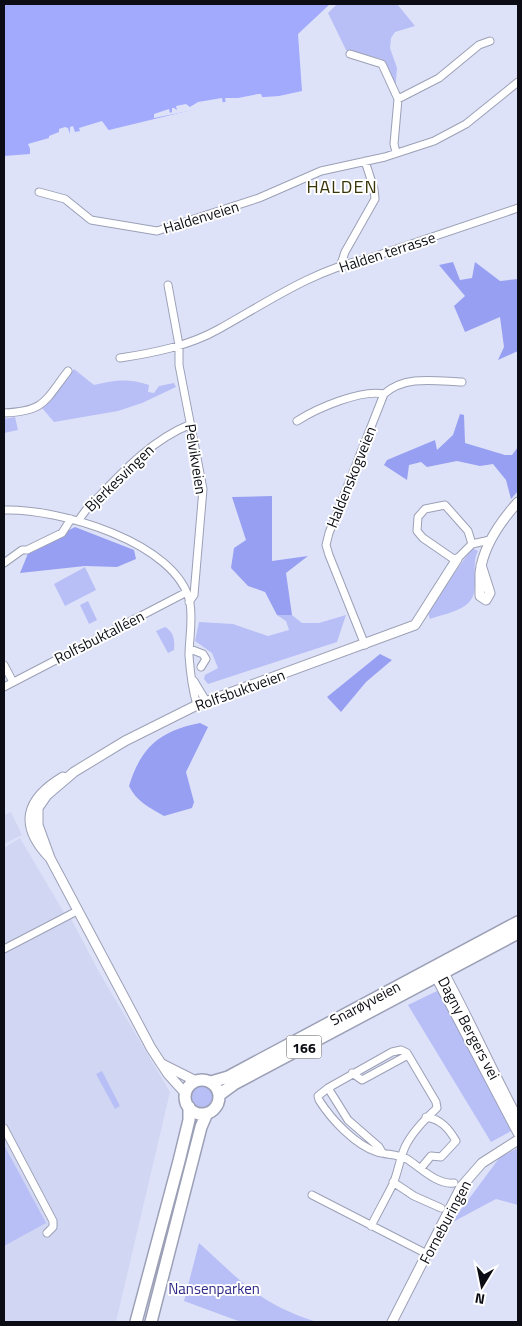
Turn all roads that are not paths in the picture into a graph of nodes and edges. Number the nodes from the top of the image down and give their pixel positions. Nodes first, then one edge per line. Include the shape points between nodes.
1 (490, 41) dead end
2 (350, 54) dead end
3 (518, 82) edge
4 (398, 99) junction
5 (396, 152) junction
6 (365, 161) junction
7 (39, 192) dead end
8 (518, 208) edge
9 (341, 264) junction
10 (168, 285) dead end
11 (179, 345) junction
12 (120, 358) dead end
13 (68, 372) dead end
14 (462, 382) dead end
15 (384, 394) junction
16 (4, 413) edge
17 (297, 421) dead end
18 (191, 424) junction
19 (518, 502) edge
20 (4, 510) edge
21 (74, 520) junction
22 (490, 540) junction
23 (472, 544) junction
24 (457, 559) junction
25 (4, 563) edge
26 (484, 590) dead end
27 (185, 593) junction
28 (189, 602) junction
29 (365, 645) junction
30 (190, 649) junction
31 (4, 665) edge
32 (201, 667) dead end
33 (13, 682) junction
34 (4, 687) edge
35 (201, 703) junction
36 (77, 911) junction
37 (518, 922) edge
38 (518, 933) edge
39 (4, 949) edge
40 (437, 973) junction
41 (408, 1055) junction
42 (162, 1064) junction
43 (352, 1073) junction
44 (196, 1081) junction
45 (211, 1082) junction
46 (328, 1088) junction
47 (186, 1094) junction
48 (219, 1095) junction
49 (189, 1108) junction
50 (207, 1113) junction
51 (426, 1117) junction
52 (518, 1119) edge
53 (4, 1128) edge
54 (518, 1133) edge
55 (518, 1140) edge
56 (382, 1152) junction
57 (402, 1157) junction
58 (421, 1168) junction
59 (393, 1182) junction
60 (454, 1183) dead end
61 (312, 1195) dead end
62 (442, 1208) dead end
63 (371, 1226) junction
64 (47, 1233) dead end
65 (427, 1254) junction
66 (136, 1322) edge
67 (151, 1322) edge
68 (392, 1322) edge

1 - 4 street via 479,45 439,78
2 - 4 street via 382,64
3 - 5 street, Haldenveien via 450,134
4 - 5 street
5 - 6 street, Haldenveien
6 - 7 street, Haldenveien via 321,171 259,198 157,231 91,220 65,198
6 - 9 street via 375,199
8 - 9 street, Halden terrasse via 376,256
9 - 11 street, Halden terrasse via 246,312 220,329
10 - 11 street, Pelvikveien
11 - 12 street
11 - 18 street, Pelvikveien via 179,365
13 - 16 street via 39,407
14 - 15 street via 416,380 392,387
15 - 17 street via 376,392 340,402 311,412
15 - 29 street, Haldenskogveien via 326,545
18 - 21 street, Bjerkesvingen via 145,450
18 - 28 street, Pelvikveien via 203,497 194,595
19 - 22 street
20 - 21 street via 44,512
21 - 25 street, Bjerkesvingen via 62,533 22,550
21 - 27 street via 153,553 171,569
22 - 23 street
22 - 26 street via 481,570
23 - 24 street
23 - 24 street via 468,531 445,505 425,509 418,517 417,531 437,549
24 - 29 street, Rolfsbuktveien via 414,625
27 - 28 street
27 - 33 street, Rolfsbuktalléen
28 - 30 street
29 - 35 street, Rolfsbuktveien
30 - 32 street via 204,654 206,660
30 - 35 street via 190,664
31 - 33 street
33 - 34 street, Rolfsbuktalléen
35 - 36 street, Rolfsbuktveien via 125,741 43,790 36,798 32,807 32,829
36 - 39 street
36 - 42 street, Rolfsbuktveien via 144,1037
37 - 40 main road, Snarøyveien / 166
38 - 40 main road, Snarøyveien / 166
40 - 45 main road, Snarøyveien / 166 via 228,1077
40 - 48 main road, Snarøyveien / 166
40 - 52 street, Dagny Bergers vei
40 - 54 street, Dagny Bergers vei
41 - 43 street via 401,1050 392,1052
41 - 43 street via 362,1080
41 - 51 street via 437,1105
42 - 44 street, Rolfsbuktveien
42 - 47 street, Rolfsbuktveien
43 - 46 street
44 - 45 main road, 166
44 - 47 main road
45 - 48 main road
46 - 56 street via 348,1120
46 - 56 street via 318,1096 322,1105 358,1141
47 - 49 main road
48 - 50 main road, 166 via 215,1108
49 - 50 main road
49 - 66 main road via 188,1124
50 - 67 main road, 166
51 - 57 street
51 - 58 street via 437,1120 456,1141 441,1156 431,1156
53 - 64 street via 53,1221 53,1227
55 - 65 street, Forneburingen via 472,1172
56 - 57 street
57 - 58 street
57 - 59 street
58 - 60 street via 448,1184
59 - 62 street via 414,1196
59 - 63 street
61 - 63 street
63 - 65 street
65 - 68 street, Forneburingen

